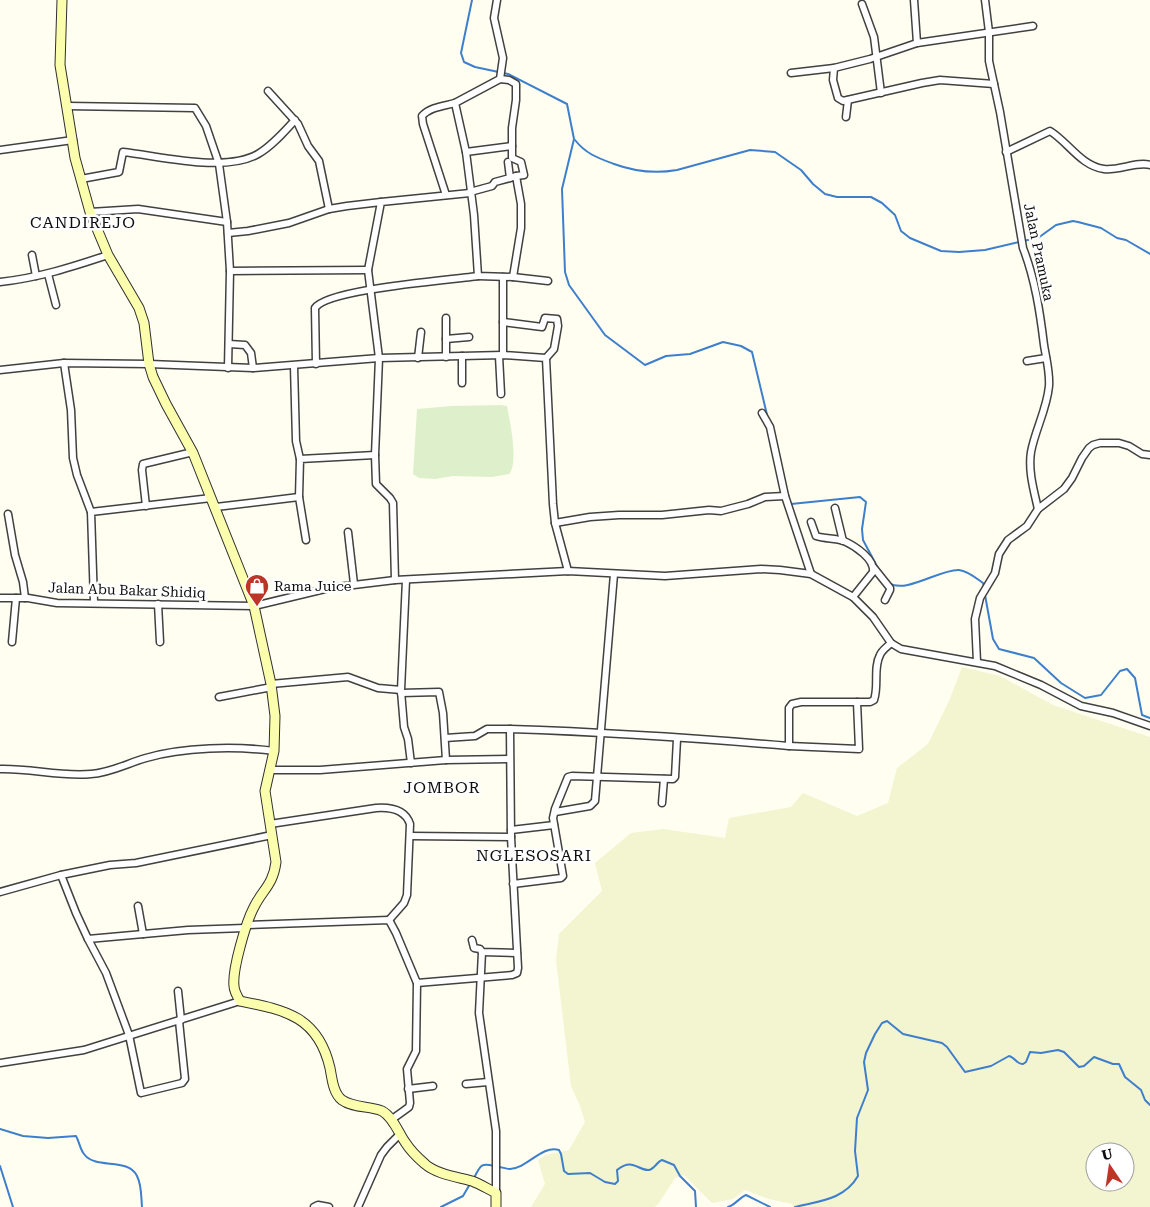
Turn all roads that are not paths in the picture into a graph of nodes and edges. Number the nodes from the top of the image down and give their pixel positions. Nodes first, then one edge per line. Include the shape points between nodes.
1 (62, 0) edge
2 (497, 0) edge
3 (914, 0) edge
4 (986, 0) edge
5 (862, 4) dead end
6 (1033, 26) dead end
7 (989, 32) junction
8 (917, 43) junction
9 (877, 57) junction
10 (834, 68) junction
11 (791, 73) dead end
12 (500, 77) junction
13 (994, 84) junction
14 (268, 92) dead end
15 (881, 93) junction
16 (848, 100) junction
17 (455, 103) junction
18 (67, 106) junction
19 (846, 117) dead end
20 (295, 120) junction
21 (73, 140) junction
22 (512, 146) junction
23 (0, 149) edge
24 (466, 152) junction
25 (1006, 152) junction
26 (508, 162) dead end
27 (219, 164) junction
28 (1150, 165) edge
29 (513, 177) junction
30 (81, 179) junction
31 (470, 192) junction
32 (446, 195) junction
33 (381, 202) junction
34 (329, 210) junction
35 (90, 212) junction
36 (227, 222) junction
37 (228, 233) junction
38 (108, 254) junction
39 (32, 255) dead end
40 (368, 270) junction
41 (230, 271) junction
42 (48, 274) junction
43 (36, 276) junction
44 (478, 276) junction
45 (503, 277) junction
46 (513, 277) junction
47 (548, 281) dead end
48 (0, 282) edge
49 (370, 289) junction
50 (56, 305) dead end
51 (446, 318) dead end
52 (503, 322) junction
53 (421, 332) dead end
54 (468, 337) dead end
55 (446, 339) junction
56 (229, 344) junction
57 (462, 356) junction
58 (501, 356) junction
59 (446, 357) junction
60 (379, 358) junction
61 (418, 358) junction
62 (546, 358) junction
63 (1046, 358) junction
64 (1027, 361) dead end
65 (64, 364) junction
66 (149, 364) junction
67 (316, 364) junction
68 (294, 366) junction
69 (228, 368) junction
70 (253, 368) junction
71 (0, 370) edge
72 (462, 383) dead end
73 (501, 394) dead end
74 (762, 413) dead end
75 (192, 452) junction
76 (375, 455) junction
77 (1150, 455) edge
78 (300, 459) junction
79 (785, 496) junction
80 (299, 497) junction
81 (211, 498) junction
82 (146, 506) junction
83 (216, 507) junction
84 (835, 508) dead end
85 (1038, 509) junction
86 (91, 512) junction
87 (8, 514) dead end
88 (811, 522) dead end
89 (555, 523) junction
90 (348, 532) dead end
91 (306, 540) dead end
92 (843, 541) junction
93 (874, 568) junction
94 (568, 571) junction
95 (614, 574) junction
96 (811, 574) junction
97 (395, 580) junction
98 (406, 580) junction
99 (354, 584) junction
100 (853, 597) junction
101 (0, 598) edge
102 (16, 598) junction
103 (25, 598) junction
104 (885, 600) dead end
105 (94, 602) junction
106 (158, 604) junction
107 (254, 606) junction
108 (12, 642) dead end
109 (160, 642) dead end
110 (891, 643) junction
111 (977, 662) junction
112 (272, 686) junction
113 (401, 691) junction
114 (219, 697) dead end
115 (857, 702) junction
116 (1150, 726) edge
117 (510, 729) junction
118 (601, 732) junction
119 (445, 738) junction
120 (677, 739) junction
121 (789, 746) junction
122 (274, 751) junction
123 (509, 759) junction
124 (446, 760) junction
125 (411, 763) junction
126 (0, 769) edge
127 (271, 770) junction
128 (598, 777) junction
129 (664, 779) junction
130 (662, 802) dead end
131 (555, 812) junction
132 (270, 824) junction
133 (554, 825) junction
134 (511, 833) junction
135 (272, 835) junction
136 (410, 836) junction
137 (61, 875) junction
138 (513, 884) junction
139 (0, 892) edge
140 (138, 906) dead end
141 (389, 920) junction
142 (246, 927) junction
143 (143, 934) junction
144 (88, 939) junction
145 (472, 940) dead end
146 (482, 952) junction
147 (518, 952) junction
148 (480, 978) junction
149 (417, 983) junction
150 (178, 991) dead end
151 (240, 1001) junction
152 (180, 1020) junction
153 (129, 1035) junction
154 (0, 1063) edge
155 (488, 1082) junction
156 (466, 1084) dead end
157 (433, 1086) dead end
158 (408, 1089) junction
159 (391, 1120) junction
160 (400, 1134) junction
161 (496, 1193) junction
162 (314, 1207) edge
163 (329, 1207) edge
164 (358, 1207) edge
165 (496, 1207) edge

1 - 18 street via 59,57
2 - 12 street via 494,18 503,58
3 - 8 street
4 - 7 street, Jalan Pramuka
5 - 9 street via 874,37
6 - 7 street
7 - 8 street
7 - 13 street, Jalan Pramuka via 989,60
8 - 9 street
9 - 10 street
9 - 15 street
10 - 11 street
10 - 16 street via 838,98
12 - 17 street
12 - 22 street via 516,84
13 - 15 street via 940,80
13 - 25 street, Jalan Pramuka
14 - 20 street
15 - 16 street
16 - 19 street
17 - 24 street
17 - 32 street via 432,109 422,116
18 - 21 street
18 - 27 street via 194,108 206,126
20 - 27 street via 257,155
20 - 34 street via 319,161
21 - 23 street
21 - 30 street
22 - 24 street
22 - 29 street via 512,159 521,162 524,174
24 - 31 street
25 - 28 street via 1050,131 1096,167 1114,169
25 - 63 street, Jalan Pramuka
26 - 29 street
27 - 30 street via 123,152 118,172
27 - 36 street
29 - 31 street
29 - 46 street via 521,204 521,228
30 - 35 street
31 - 32 street
31 - 44 street
32 - 33 street
33 - 34 street
33 - 40 street
34 - 37 street via 289,223
35 - 36 street via 138,209
35 - 38 street
36 - 37 street
37 - 41 street
38 - 42 street
38 - 66 street via 139,308
39 - 43 street
40 - 41 street
40 - 49 street
41 - 56 street
42 - 43 street
42 - 50 street
43 - 48 street
44 - 45 street
44 - 49 street
45 - 46 street
45 - 52 street
46 - 47 street
49 - 60 street
49 - 67 street via 326,300 316,306
51 - 55 street
52 - 58 street
52 - 62 street via 542,327 545,318 557,319 554,349
53 - 61 street
54 - 55 street
55 - 59 street
56 - 69 street
56 - 70 street via 246,345
57 - 58 street
57 - 59 street
57 - 72 street
58 - 62 street
58 - 73 street
59 - 61 street
60 - 61 street
60 - 67 street
60 - 76 street
62 - 89 street
63 - 64 street
63 - 85 street, Jalan Pramuka via 1049,376 1047,399 1030,460
65 - 66 street
65 - 71 street
65 - 86 street via 71,410 73,458
66 - 69 street
66 - 75 street
67 - 68 street
68 - 70 street
68 - 78 street via 296,441
69 - 70 street
74 - 79 street via 770,427
75 - 81 street
75 - 82 street via 144,464
76 - 78 street
76 - 97 street via 376,484 392,503
77 - 85 street via 1119,443 1093,445 1064,489
78 - 80 street
79 - 89 street via 765,497 721,511 590,517
79 - 96 street
80 - 83 street
80 - 91 street
81 - 82 street
81 - 83 street
82 - 86 street
83 - 107 street
84 - 92 street
85 - 111 street via 1027,526 1002,547 995,573 980,598 975,619
86 - 105 street
87 - 103 street
88 - 92 street via 816,536
89 - 94 street
90 - 99 street
92 - 93 street via 858,549
93 - 100 street
93 - 104 street via 890,588
94 - 95 street, Jalan Abu Bakar Shidiq
94 - 98 street, Jalan Abu Bakar Shidiq
95 - 96 street, Jalan Abu Bakar Shidiq via 665,576 761,569
95 - 118 street
96 - 100 street
97 - 98 street, Jalan Abu Bakar Shidiq
97 - 99 street, Jalan Abu Bakar Shidiq
98 - 113 street
99 - 107 street, Jalan Abu Bakar Shidiq
100 - 110 street via 873,617
101 - 102 street, Jalan Abu Bakar Shidiq
102 - 103 street, Jalan Abu Bakar Shidiq
102 - 108 street
103 - 105 street, Jalan Abu Bakar Shidiq
105 - 106 street, Jalan Abu Bakar Shidiq
106 - 107 street, Jalan Abu Bakar Shidiq
106 - 109 street
107 - 112 street
110 - 111 street via 914,652
110 - 115 street via 879,658 874,700
111 - 116 street via 1020,675 1081,706
112 - 113 street via 348,677 378,688
112 - 114 street
112 - 122 street
113 - 119 street via 439,692
113 - 125 street
115 - 121 street via 792,704 789,708
115 - 121 street via 859,750
117 - 118 street
117 - 119 street via 487,729 475,736
117 - 123 street
118 - 120 street
118 - 128 street
119 - 124 street
120 - 121 street
120 - 129 street via 674,778
122 - 126 street via 252,748 172,752 93,774
122 - 127 street
123 - 124 street
123 - 134 street
124 - 125 street
125 - 127 street
127 - 132 street via 265,791
128 - 129 street
128 - 131 street via 568,777
128 - 131 street via 592,806
129 - 130 street
131 - 133 street
132 - 135 street
132 - 136 street via 386,808 408,818
133 - 134 street
133 - 138 street via 563,876
134 - 136 street
134 - 138 street
135 - 137 street
135 - 142 street via 276,862 274,874 254,906
136 - 141 street via 407,895
137 - 139 street
137 - 144 street
138 - 147 street
140 - 143 street
141 - 142 street
141 - 149 street
142 - 143 street
142 - 151 street via 234,976
143 - 144 street
144 - 153 street via 106,973
145 - 146 street via 474,948
146 - 147 street
146 - 148 street
147 - 148 street via 517,973
148 - 149 street
148 - 155 street via 479,1013
149 - 158 street via 416,1051 407,1066
150 - 152 street
151 - 152 street
151 - 159 street via 281,1010 306,1024 324,1052 336,1092 342,1099 383,1112
152 - 153 street
152 - 153 street via 186,1077 182,1083 141,1093
153 - 154 street via 84,1050
155 - 156 street
155 - 161 street via 496,1131
157 - 158 street
158 - 159 street via 409,1108
159 - 160 street
160 - 161 street via 430,1168
160 - 164 street via 381,1155
161 - 165 street
162 - 163 street

